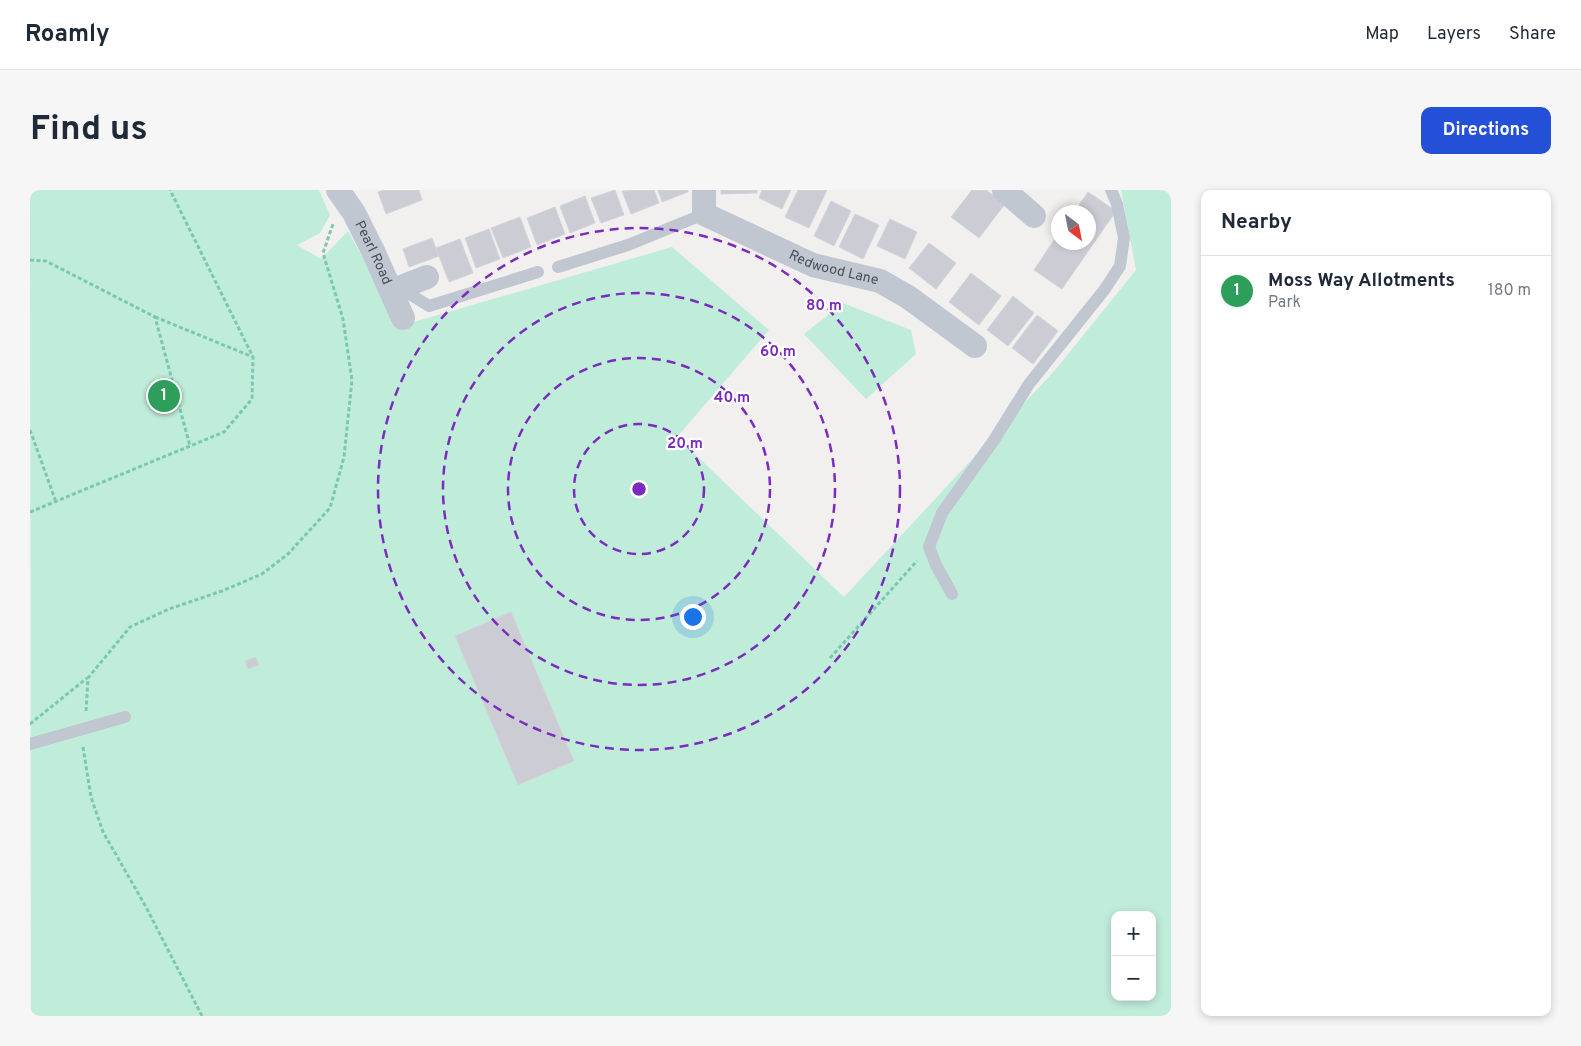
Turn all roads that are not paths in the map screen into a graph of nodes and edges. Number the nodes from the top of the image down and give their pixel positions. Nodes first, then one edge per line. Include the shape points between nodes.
1 (338, 190) edge
2 (704, 190) edge
3 (1004, 190) edge
4 (1111, 190) edge
5 (704, 214) junction
6 (1034, 216) dead end
7 (558, 267) dead end
8 (538, 272) dead end
9 (427, 277) dead end
10 (396, 290) junction
11 (403, 318) dead end
12 (975, 346) dead end
13 (952, 594) dead end
14 (125, 717) dead end
15 (30, 744) edge

1 - 10 street, Pearl Road
2 - 5 street
3 - 6 street
4 - 13 lane via 1124,238 1120,266 1029,384 942,513 929,547
5 - 7 lane via 628,245
5 - 12 street, Redwood Lane via 813,265 880,281 908,297
8 - 10 lane via 429,306
9 - 10 street
10 - 11 street, Pearl Road
14 - 15 lane

